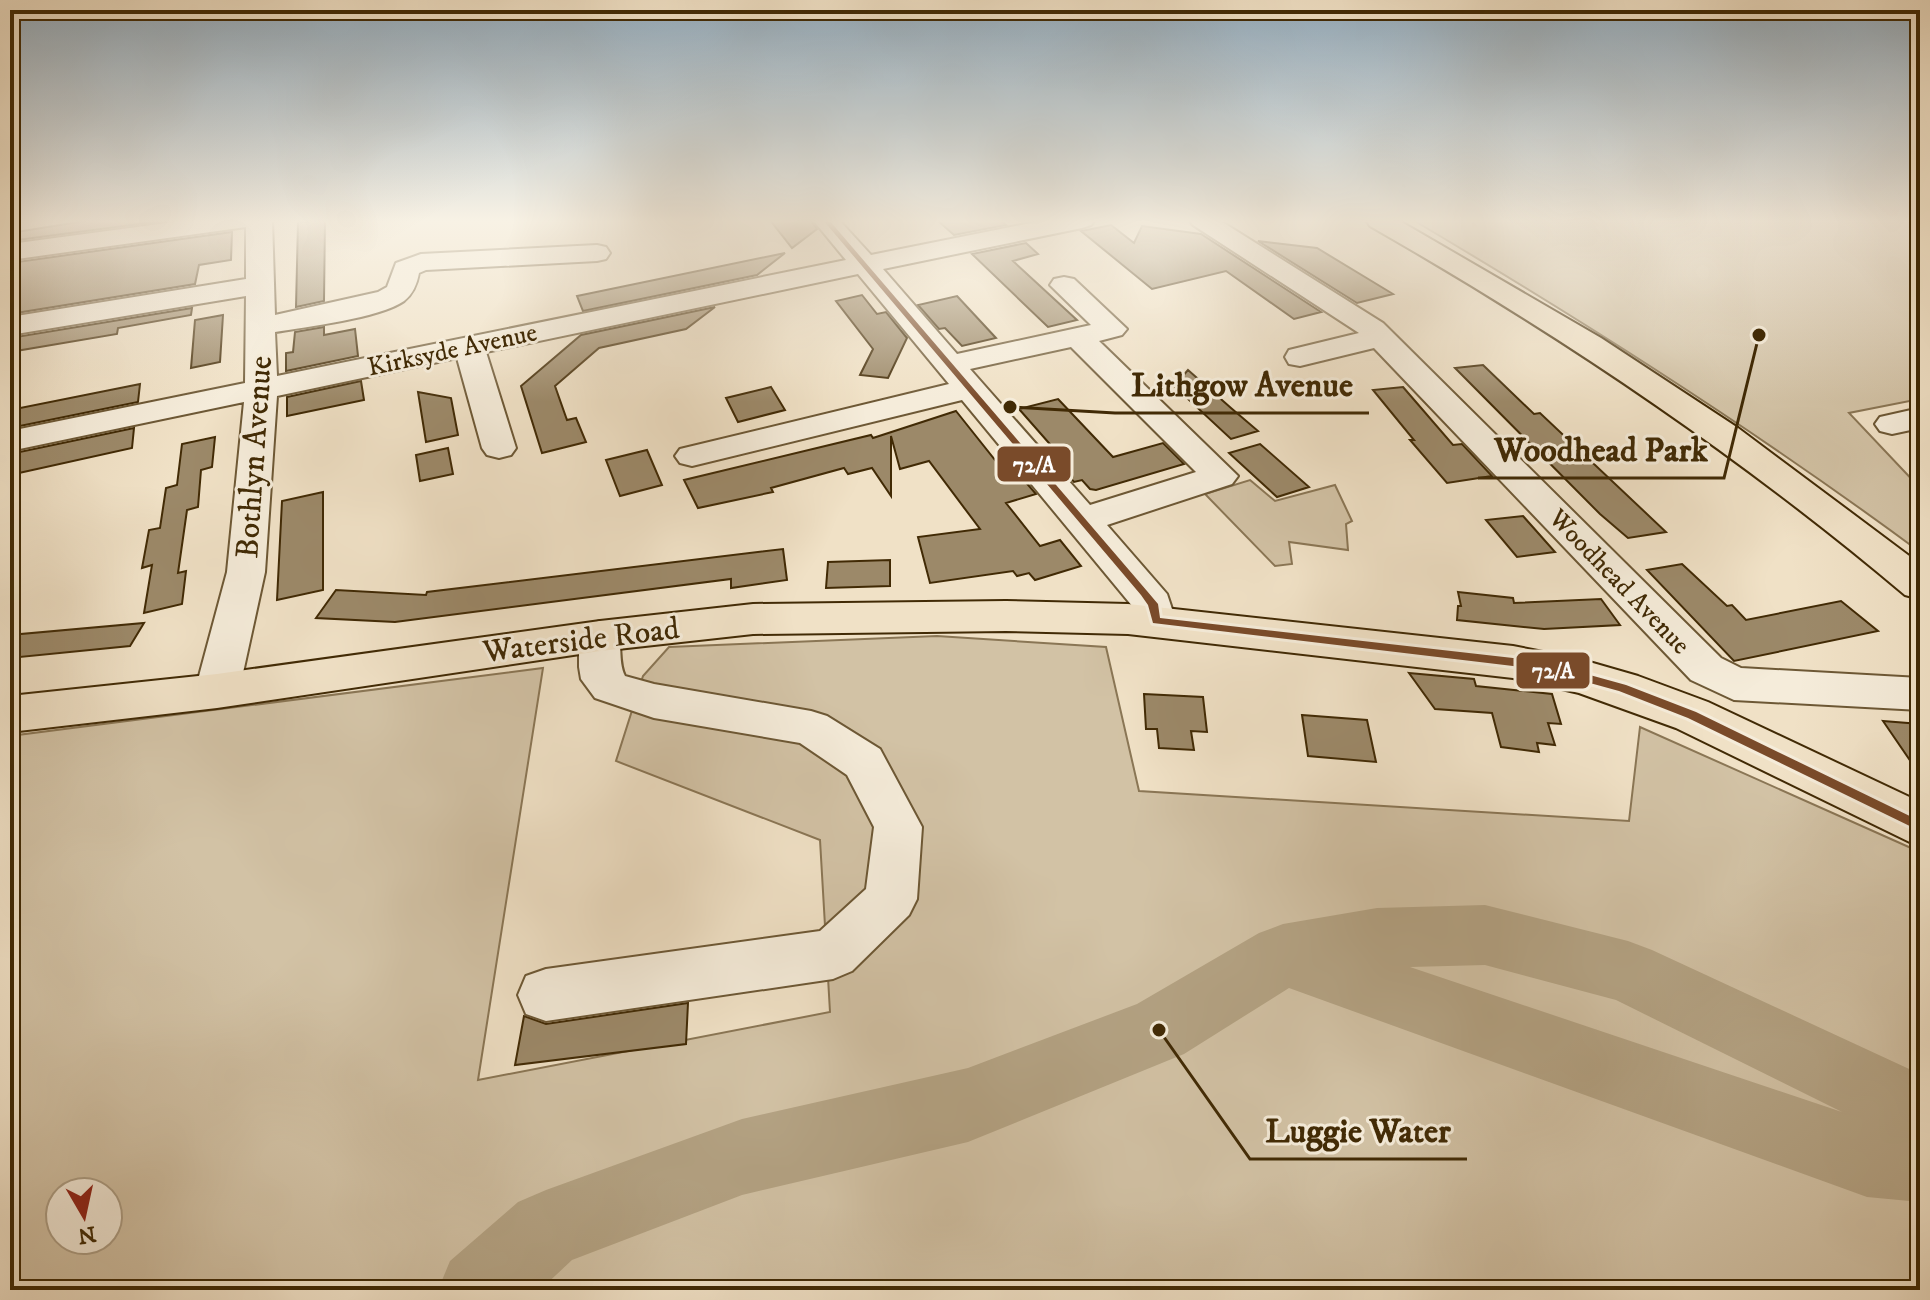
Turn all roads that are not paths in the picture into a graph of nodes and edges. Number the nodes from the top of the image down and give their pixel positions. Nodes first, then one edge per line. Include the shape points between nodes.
1 (259, 281) edge
2 (403, 281) edge
3 (789, 281) edge
4 (880, 281) edge
5 (1297, 281) edge
6 (1485, 281) edge
7 (259, 285) junction
8 (1064, 285) dead end
9 (10, 326) edge
10 (260, 326) junction
11 (1078, 337) junction
12 (1381, 337) junction
13 (469, 346) junction
14 (1300, 357) dead end
15 (962, 376) junction
16 (261, 389) junction
17 (10, 441) edge
18 (499, 448) dead end
19 (692, 456) dead end
20 (1083, 520) junction
21 (1920, 585) edge
22 (1156, 621) junction
23 (600, 636) junction
24 (217, 691) junction
25 (1920, 694) edge
26 (10, 714) edge
27 (1920, 826) edge
28 (546, 995) dead end

1 - 7 street, Bothlyn Avenue
2 - 10 street via 395,296 374,303
3 - 13 street, Kirksyde Avenue
4 - 15 street
5 - 12 street, Woodhead Avenue
6 - 21 main road via 1697,415
7 - 9 street
7 - 10 street, Bothlyn Avenue
8 - 11 street via 1112,329
10 - 16 street, Bothlyn Avenue
11 - 15 street
11 - 20 street via 1220,476
12 - 14 street
12 - 25 street, Woodhead Avenue via 1706,669 1734,684
13 - 16 street, Kirksyde Avenue
13 - 18 street
15 - 19 street
15 - 20 street
16 - 17 street, Kirksyde Avenue
16 - 24 street, Bothlyn Avenue via 246,572
20 - 22 street via 1153,604
22 - 23 main road, Waterside Road via 788,617
22 - 27 main road, Waterside Road via 1513,662 1622,688 1692,715
23 - 24 main road, Waterside Road
23 - 28 street via 600,667 610,687 654,701 811,728 864,762 898,827 891,899 833,954
24 - 26 main road, Waterside Road

